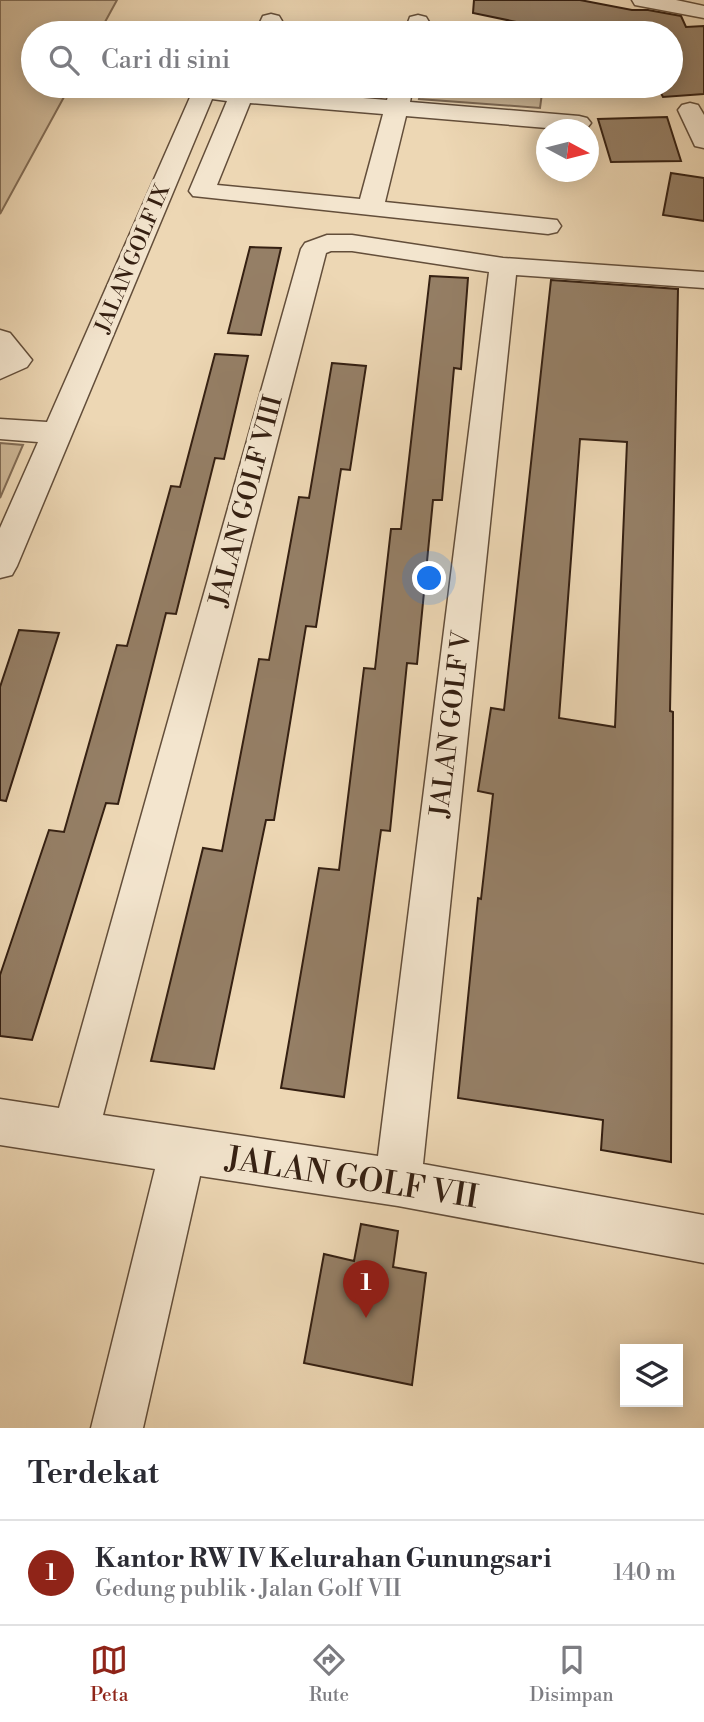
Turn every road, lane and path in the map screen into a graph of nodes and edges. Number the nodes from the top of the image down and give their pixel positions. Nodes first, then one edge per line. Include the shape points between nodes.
1 (643, 0) edge
2 (704, 12) edge
3 (201, 98) edge
4 (240, 98) edge
5 (400, 98) edge
6 (407, 98) edge
7 (690, 110) dead end
8 (551, 119) edge
9 (704, 141) edge
10 (371, 208) junction
11 (548, 226) dead end
12 (503, 266) junction
13 (704, 280) edge
14 (0, 339) edge
15 (0, 370) edge
16 (0, 429) edge
17 (59, 433) junction
18 (0, 566) edge
19 (0, 1122) edge
20 (75, 1133) junction
21 (182, 1151) junction
22 (398, 1183) junction
23 (704, 1239) edge
24 (117, 1428) edge

1 - 2 street
3 - 17 street, JALAN GOLF IX
4 - 10 street via 202,191
5 - 10 street
6 - 8 street
7 - 9 street
10 - 11 street
12 - 13 street, JALAN GOLF VIII
12 - 20 street, JALAN GOLF VIII via 352,243 327,243 314,249
12 - 22 street, JALAN GOLF V
14 - 15 street via 17,360
16 - 17 lane
17 - 18 street, JALAN GOLF IX
19 - 20 street, JALAN GOLF VII
20 - 21 street, JALAN GOLF VII
21 - 22 street, JALAN GOLF VII
21 - 24 street
22 - 23 street, JALAN GOLF VII

